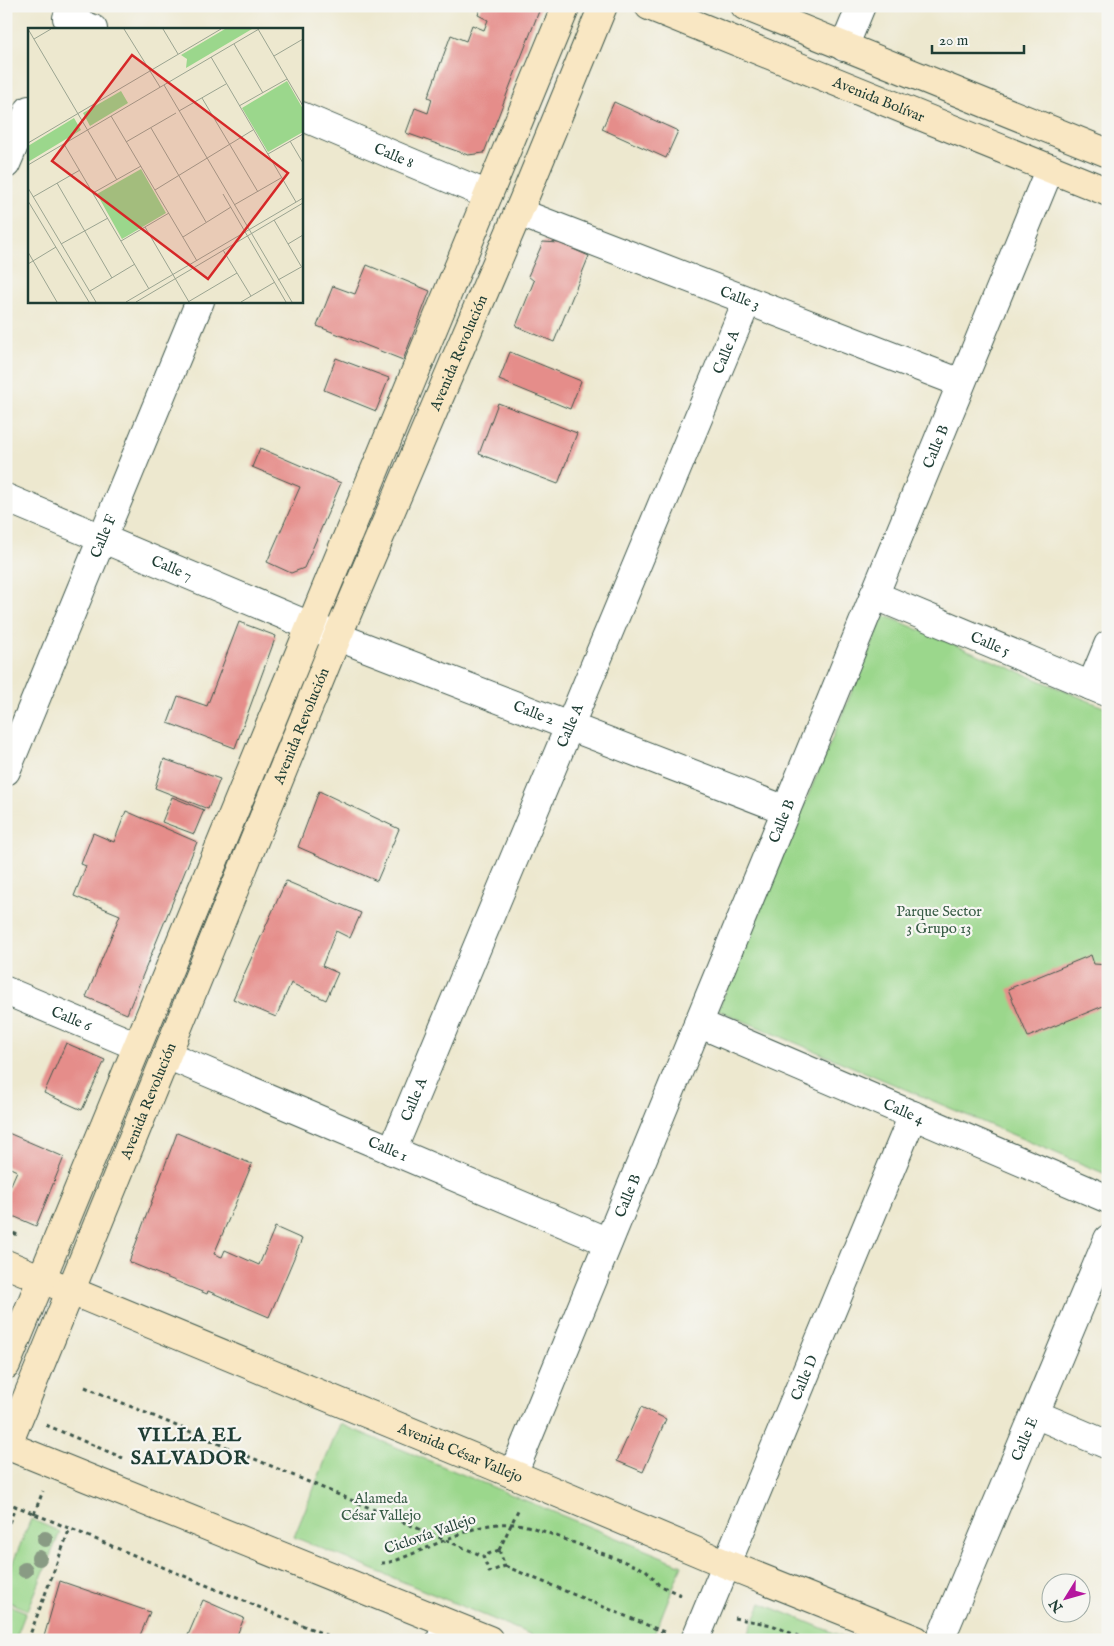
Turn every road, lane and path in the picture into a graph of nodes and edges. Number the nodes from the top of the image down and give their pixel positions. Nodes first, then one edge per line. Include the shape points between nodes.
1 (566, 6) edge
2 (603, 6) edge
3 (649, 6) edge
4 (745, 6) edge
5 (861, 6) edge
6 (67, 18) edge
7 (91, 28) edge
8 (844, 47) junction
9 (28, 112) edge
10 (302, 116) edge
11 (1108, 153) edge
12 (6, 164) edge
13 (1050, 168) junction
14 (1108, 192) edge
15 (488, 195) junction
16 (518, 212) junction
17 (747, 300) junction
18 (200, 302) edge
19 (961, 384) junction
20 (6, 498) edge
21 (102, 538) junction
22 (874, 596) junction
23 (310, 626) junction
24 (338, 635) junction
25 (1108, 645) edge
26 (1099, 690) edge
27 (570, 726) junction
28 (6, 771) edge
29 (786, 810) junction
30 (6, 991) edge
31 (698, 1023) junction
32 (137, 1046) junction
33 (167, 1055) junction
34 (912, 1115) junction
35 (392, 1151) junction
36 (1108, 1199) edge
37 (1108, 1239) edge
38 (608, 1242) junction
39 (6, 1264) edge
40 (41, 1278) junction
41 (71, 1292) junction
42 (6, 1365) edge
43 (85, 1387) dead end
44 (20, 1414) junction
45 (1034, 1414) junction
46 (1108, 1445) edge
47 (7, 1447) edge
48 (131, 1461) dead end
49 (523, 1478) junction
50 (6, 1502) edge
51 (16, 1506) junction
52 (512, 1523) junction
53 (70, 1528) junction
54 (6, 1530) edge
55 (447, 1540) junction
56 (499, 1550) junction
57 (483, 1556) junction
58 (379, 1562) dead end
59 (726, 1564) junction
60 (505, 1566) junction
61 (708, 1607) junction
62 (440, 1631) edge
63 (664, 1632) dead end
64 (28, 1640) edge
65 (338, 1640) edge
66 (489, 1640) edge
67 (694, 1640) edge
68 (807, 1640) edge
69 (916, 1640) edge
70 (940, 1640) edge

1 - 15 street, Avenida Revolución
2 - 16 street, Avenida Revolución
3 - 13 street, Avenida Bolívar
4 - 8 street
5 - 8 street
6 - 7 street
8 - 11 street
9 - 12 street
10 - 15 street, Calle 8
13 - 14 street, Avenida Bolívar
13 - 19 street, Calle B
15 - 23 street, Avenida Revolución
16 - 17 street, Calle 3
16 - 24 street, Avenida Revolución
17 - 19 street, Calle 3
17 - 27 street, Calle A
18 - 21 street, Calle F
19 - 22 street, Calle B
20 - 21 street, Calle 7
21 - 23 street, Calle 7
21 - 28 street, Calle F
22 - 26 street, Calle 5
22 - 29 street, Calle B
23 - 24 street, Calle 7
23 - 32 street, Avenida Revolución
24 - 27 street, Calle 2
24 - 33 street, Avenida Revolución
25 - 26 street
27 - 29 street, Calle 2
27 - 35 street, Calle A
29 - 31 street, Calle B
30 - 32 street, Calle 6
31 - 34 street, Calle 4
31 - 38 street, Calle B
32 - 40 street, Avenida Revolución
33 - 35 street, Calle 1
33 - 41 street, Avenida Revolución
34 - 36 street, Calle 4
34 - 59 street, Calle D
35 - 38 street, Calle 1
37 - 45 street, Calle E
38 - 49 street, Calle B
39 - 40 street, Avenida César Vallejo
40 - 41 street, Avenida César Vallejo
40 - 42 street, Avenida Revolución
41 - 44 street, Avenida Revolución
41 - 49 street, Avenida César Vallejo
43 - 55 path
44 - 47 street, Avenida Revolución
44 - 48 path
45 - 46 street
45 - 70 street, Calle E
47 - 62 street
49 - 52 path
49 - 59 street, Avenida César Vallejo
50 - 51 path
51 - 53 path
51 - 54 path
52 - 55 path, Ciclovía Vallejo via 493,1524
52 - 56 path
52 - 61 path, Ciclovía Vallejo via 543,1531 646,1570 659,1585
53 - 64 path
53 - 65 path
55 - 57 path
55 - 58 path, Ciclovía Vallejo via 396,1560
56 - 57 path
56 - 60 path
57 - 60 path via 489,1572
59 - 61 street, Calle D
59 - 69 street, Avenida César Vallejo
60 - 63 path
61 - 67 street, Calle D
61 - 68 path, Ciclovía Vallejo via 738,1620 772,1625
62 - 66 street

